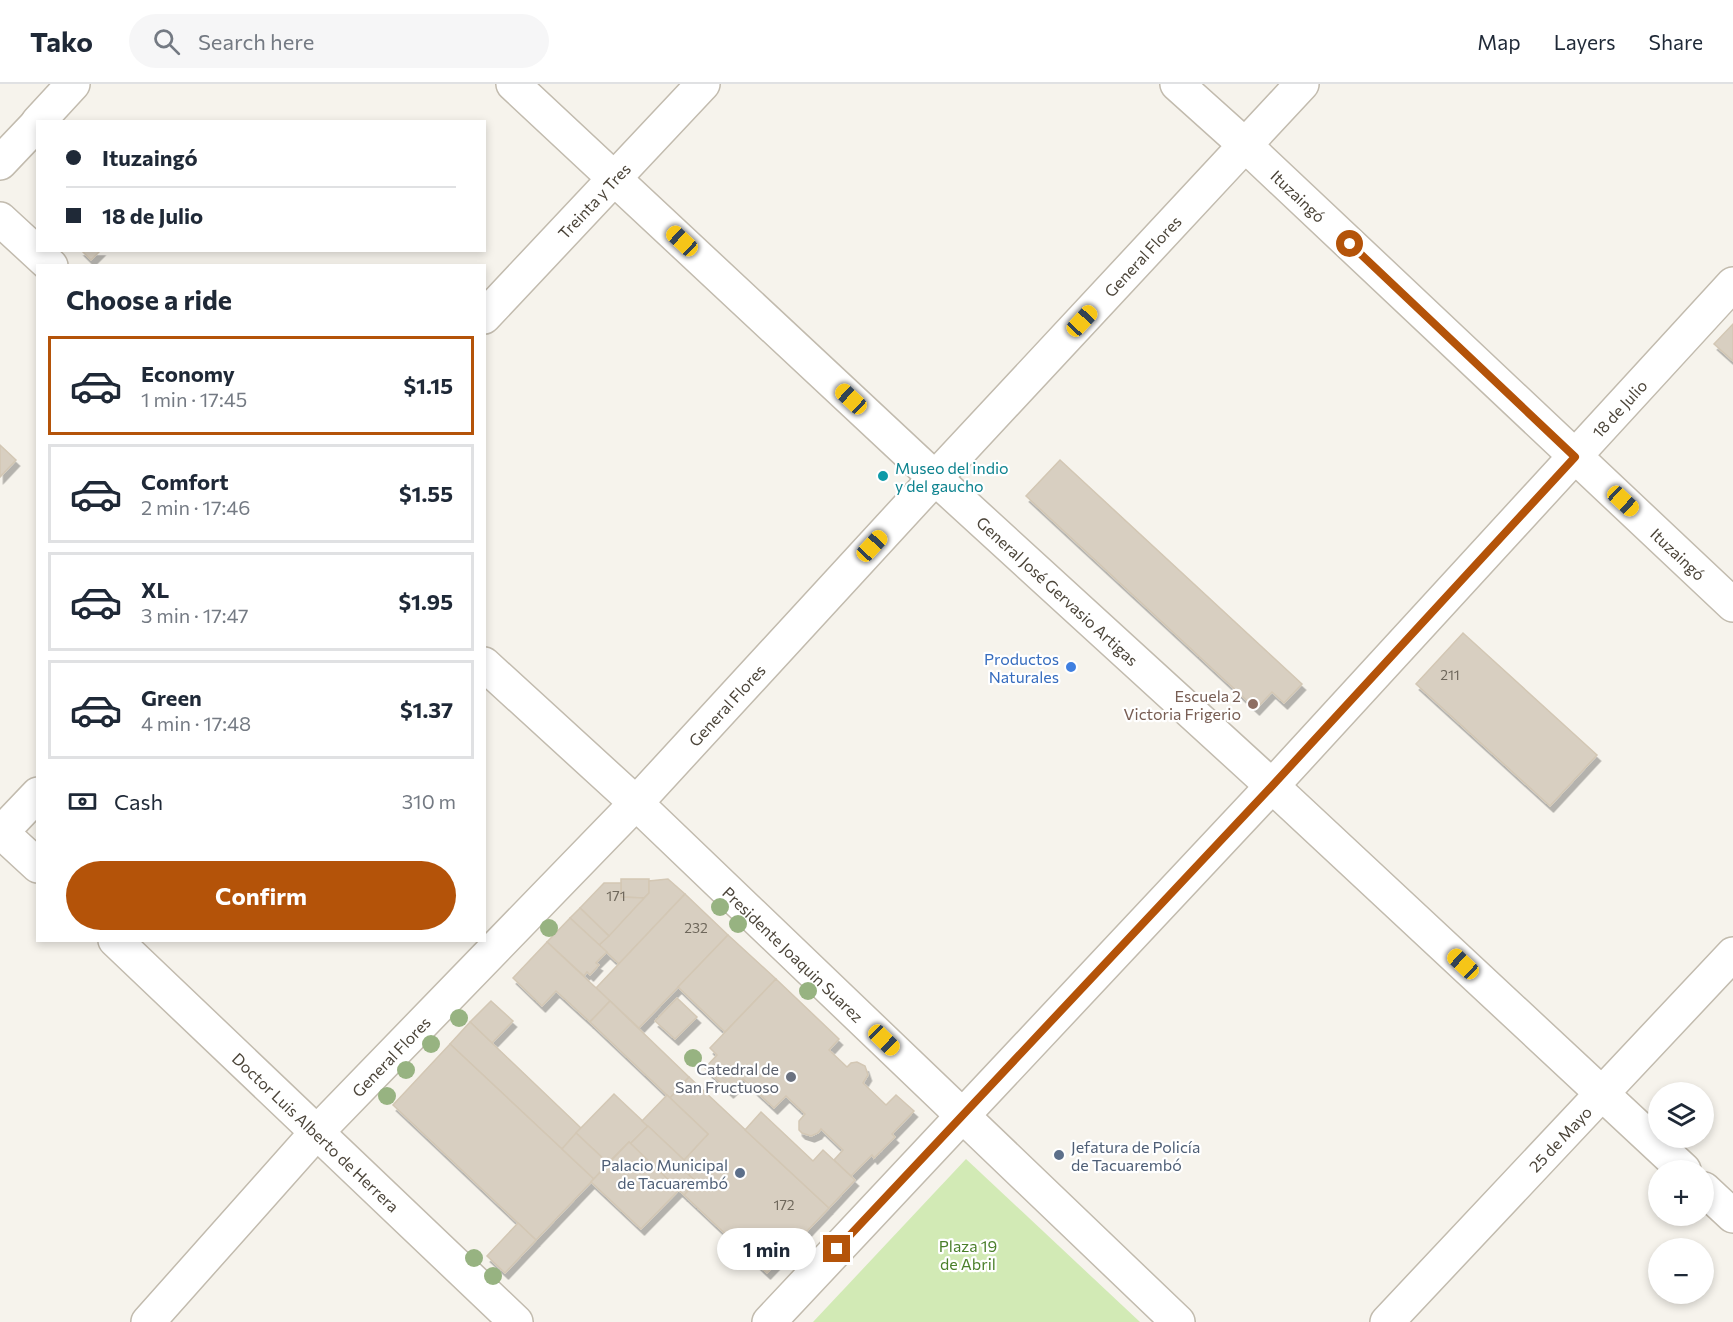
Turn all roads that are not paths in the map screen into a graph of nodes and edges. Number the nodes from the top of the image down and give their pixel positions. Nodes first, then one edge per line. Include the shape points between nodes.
1 (73, 84) edge
2 (513, 84) edge
3 (703, 84) edge
4 (1177, 84) edge
5 (1302, 84) edge
6 (40, 120) edge
7 (36, 124) edge
8 (1246, 146) junction
9 (0, 163) edge
10 (614, 178) junction
11 (0, 219) edge
12 (49, 264) edge
13 (1733, 284) edge
14 (486, 315) edge
15 (1575, 457) junction
16 (935, 478) junction
17 (1733, 605) edge
18 (486, 666) edge
19 (1272, 786) junction
20 (36, 796) edge
21 (636, 803) junction
22 (0, 832) edge
23 (36, 865) edge
24 (118, 942) edge
25 (1733, 954) edge
26 (1602, 1092) junction
27 (962, 1114) junction
28 (317, 1132) junction
29 (1673, 1160) edge
30 (1714, 1198) edge
31 (1733, 1216) edge
32 (148, 1322) edge
33 (516, 1322) edge
34 (769, 1322) edge
35 (1178, 1322) edge
36 (1387, 1322) edge

1 - 6 street
2 - 10 street, General José Gervasio Artigas
3 - 10 street, Treinta y Tres
4 - 8 street, Ituzaingó
5 - 8 street, General Flores
7 - 9 street
8 - 15 street, Ituzaingó
8 - 16 street, General Flores
10 - 14 street, Treinta y Tres
10 - 16 street, General José Gervasio Artigas
11 - 12 street
13 - 15 street, 18 de Julio
15 - 17 street, Ituzaingó
15 - 19 street, 18 de Julio
16 - 19 street, General José Gervasio Artigas
16 - 21 street, General Flores
18 - 21 street, Presidente Joaquin Suarez
19 - 26 street, General José Gervasio Artigas
19 - 27 street, 18 de Julio
20 - 22 street
21 - 27 street, Presidente Joaquin Suarez
21 - 28 street, General Flores
22 - 23 street
24 - 28 street, Doctor Luis Alberto de Herrera
25 - 26 street, 25 de Mayo
26 - 29 street, General José Gervasio Artigas
26 - 36 street, 25 de Mayo
27 - 34 street, 18 de Julio
27 - 35 street, Presidente Joaquin Suarez
28 - 32 street, General Flores
28 - 33 street, Doctor Luis Alberto de Herrera
30 - 31 street

